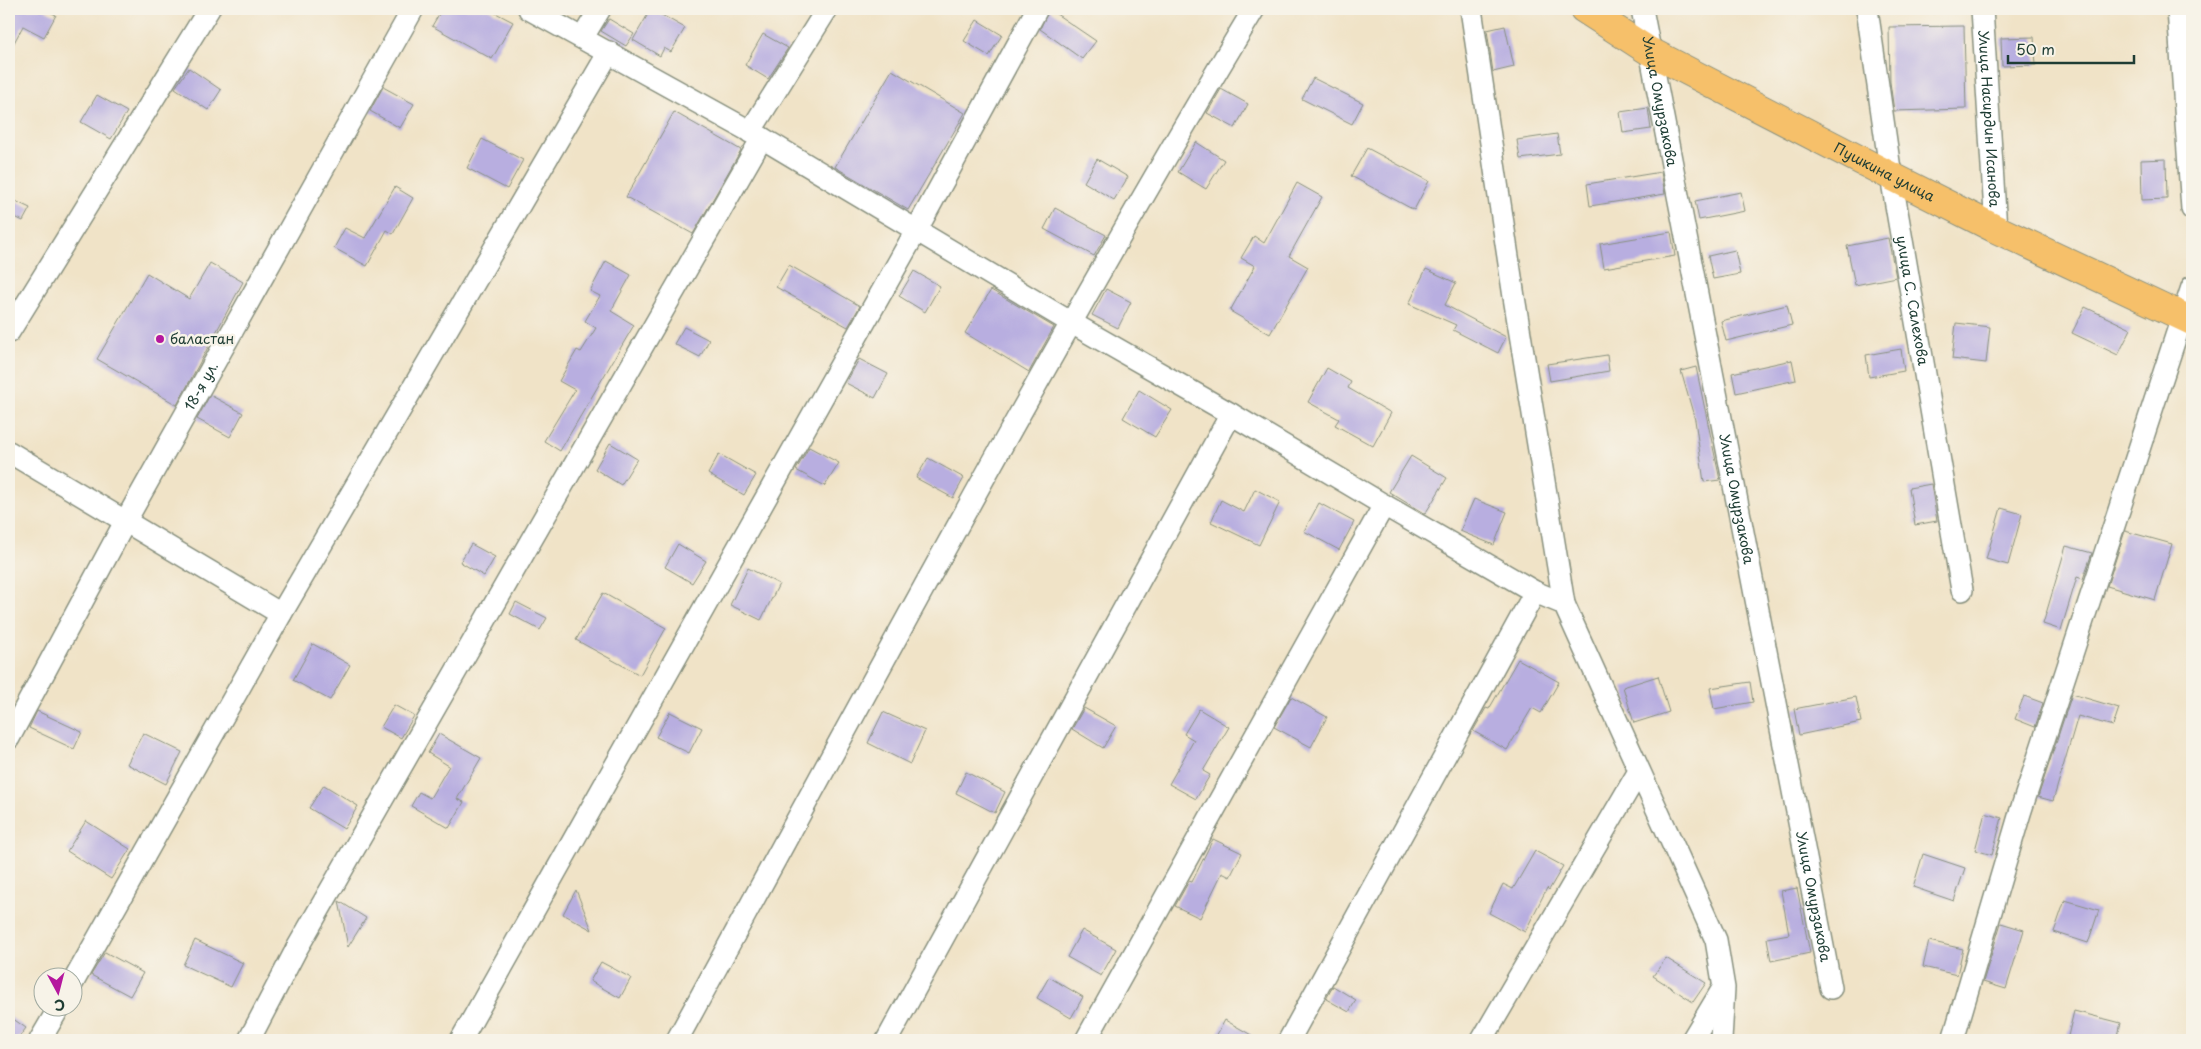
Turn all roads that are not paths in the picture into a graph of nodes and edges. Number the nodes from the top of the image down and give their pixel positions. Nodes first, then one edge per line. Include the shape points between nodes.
1 (209, 9) edge
2 (413, 9) edge
3 (529, 9) edge
4 (600, 9) edge
5 (827, 9) edge
6 (1037, 9) edge
7 (1254, 9) edge
8 (1472, 9) edge
9 (1584, 9) edge
10 (1642, 9) edge
11 (1867, 9) edge
12 (1982, 9) edge
13 (2178, 9) edge
14 (583, 37) junction
15 (1649, 51) junction
16 (609, 52) junction
17 (756, 135) junction
18 (1891, 176) junction
19 (2192, 209) edge
20 (1996, 228) junction
21 (916, 231) junction
22 (2192, 288) edge
23 (2188, 319) edge
24 (1070, 322) junction
25 (9, 332) edge
26 (1231, 414) junction
27 (9, 452) edge
28 (1384, 505) junction
29 (125, 522) junction
30 (1962, 590) dead end
31 (1536, 592) junction
32 (1564, 604) junction
33 (281, 614) junction
34 (9, 738) edge
35 (1639, 771) junction
36 (82, 966) edge
37 (1724, 988) junction
38 (1831, 988) dead end
39 (54, 1016) edge
40 (684, 1038) edge
41 (40, 1040) edge
42 (249, 1040) edge
43 (461, 1040) edge
44 (887, 1040) edge
45 (1086, 1040) edge
46 (1289, 1040) edge
47 (1482, 1040) edge
48 (1692, 1040) edge
49 (1721, 1040) edge
50 (1953, 1040) edge

1 - 25 street
2 - 29 street, 18-я ул.
3 - 14 street
4 - 14 street
5 - 17 street
6 - 21 street
7 - 24 street
8 - 32 street via 1512,287
9 - 15 highway, Пушкина улица
10 - 15 street, Улица Омурзакова
11 - 18 street, улица С. Салехова
12 - 20 street, Улица Насирдин Исанова
13 - 19 street
14 - 16 street
15 - 18 highway, Пушкина улица
15 - 38 street, Улица Омурзакова
16 - 17 street
16 - 33 street
17 - 21 street
17 - 42 street via 296,950
18 - 20 highway, Пушкина улица
18 - 30 street, улица С. Салехова
20 - 23 highway, Пушкина улица
21 - 24 street
21 - 43 street
22 - 23 street
23 - 50 street via 2020,812
24 - 26 street
24 - 40 street
26 - 28 street
26 - 44 street
27 - 29 street
28 - 31 street
28 - 45 street
29 - 33 street
29 - 34 street, 18-я ул.
31 - 32 street
31 - 46 street
32 - 35 street
33 - 36 street
35 - 37 street via 1716,940
35 - 47 street
37 - 48 street
37 - 49 street
39 - 41 street

